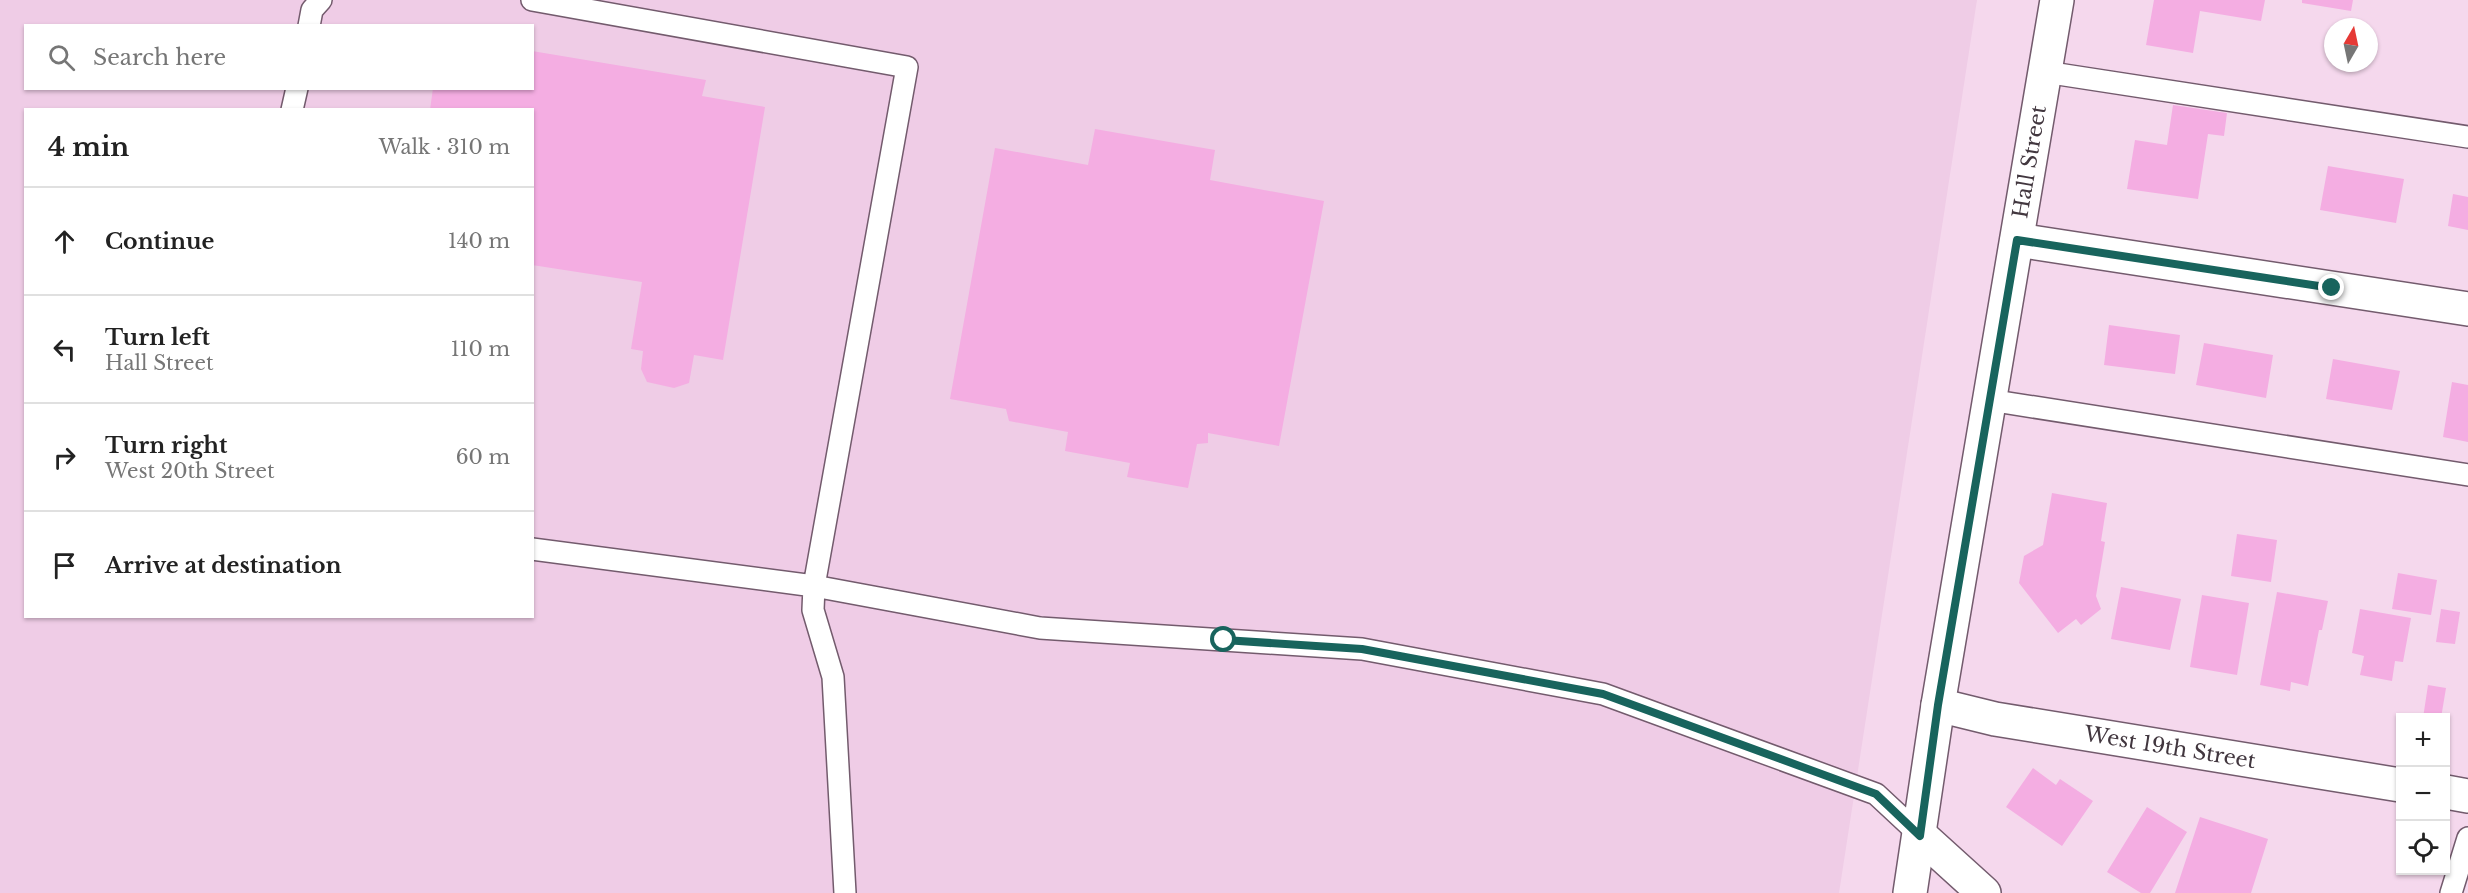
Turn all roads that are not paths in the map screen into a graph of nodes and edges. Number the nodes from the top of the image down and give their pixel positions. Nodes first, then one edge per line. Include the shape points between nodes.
1 (321, 0) edge
2 (532, 0) edge
3 (2057, 0) edge
4 (309, 24) edge
5 (2045, 72) junction
6 (297, 90) edge
7 (292, 108) edge
8 (2468, 137) edge
9 (2017, 240) junction
10 (2468, 309) edge
11 (1989, 400) junction
12 (2468, 475) edge
13 (534, 549) edge
14 (814, 586) junction
15 (1938, 705) junction
16 (2396, 784) edge
17 (2450, 793) edge
18 (2468, 796) edge
19 (1920, 836) junction
20 (2468, 838) edge
21 (845, 893) edge
22 (1910, 893) edge
23 (1984, 893) edge
24 (2451, 893) edge

1 - 4 lane via 312,10
2 - 14 lane via 907,67
3 - 5 street, Hall Street
5 - 8 lane
5 - 9 street, Hall Street
6 - 7 lane
9 - 10 street
9 - 11 street, Hall Street
11 - 12 lane
11 - 15 street, Hall Street
13 - 14 lane
14 - 19 lane via 1040,628 1362,649 1603,694 1876,794
14 - 21 lane via 813,610 833,677
15 - 16 street, West 19th Street via 1995,719
15 - 19 street, Hall Street
17 - 18 street
19 - 22 street, Hall Street
19 - 23 street
20 - 24 lane

